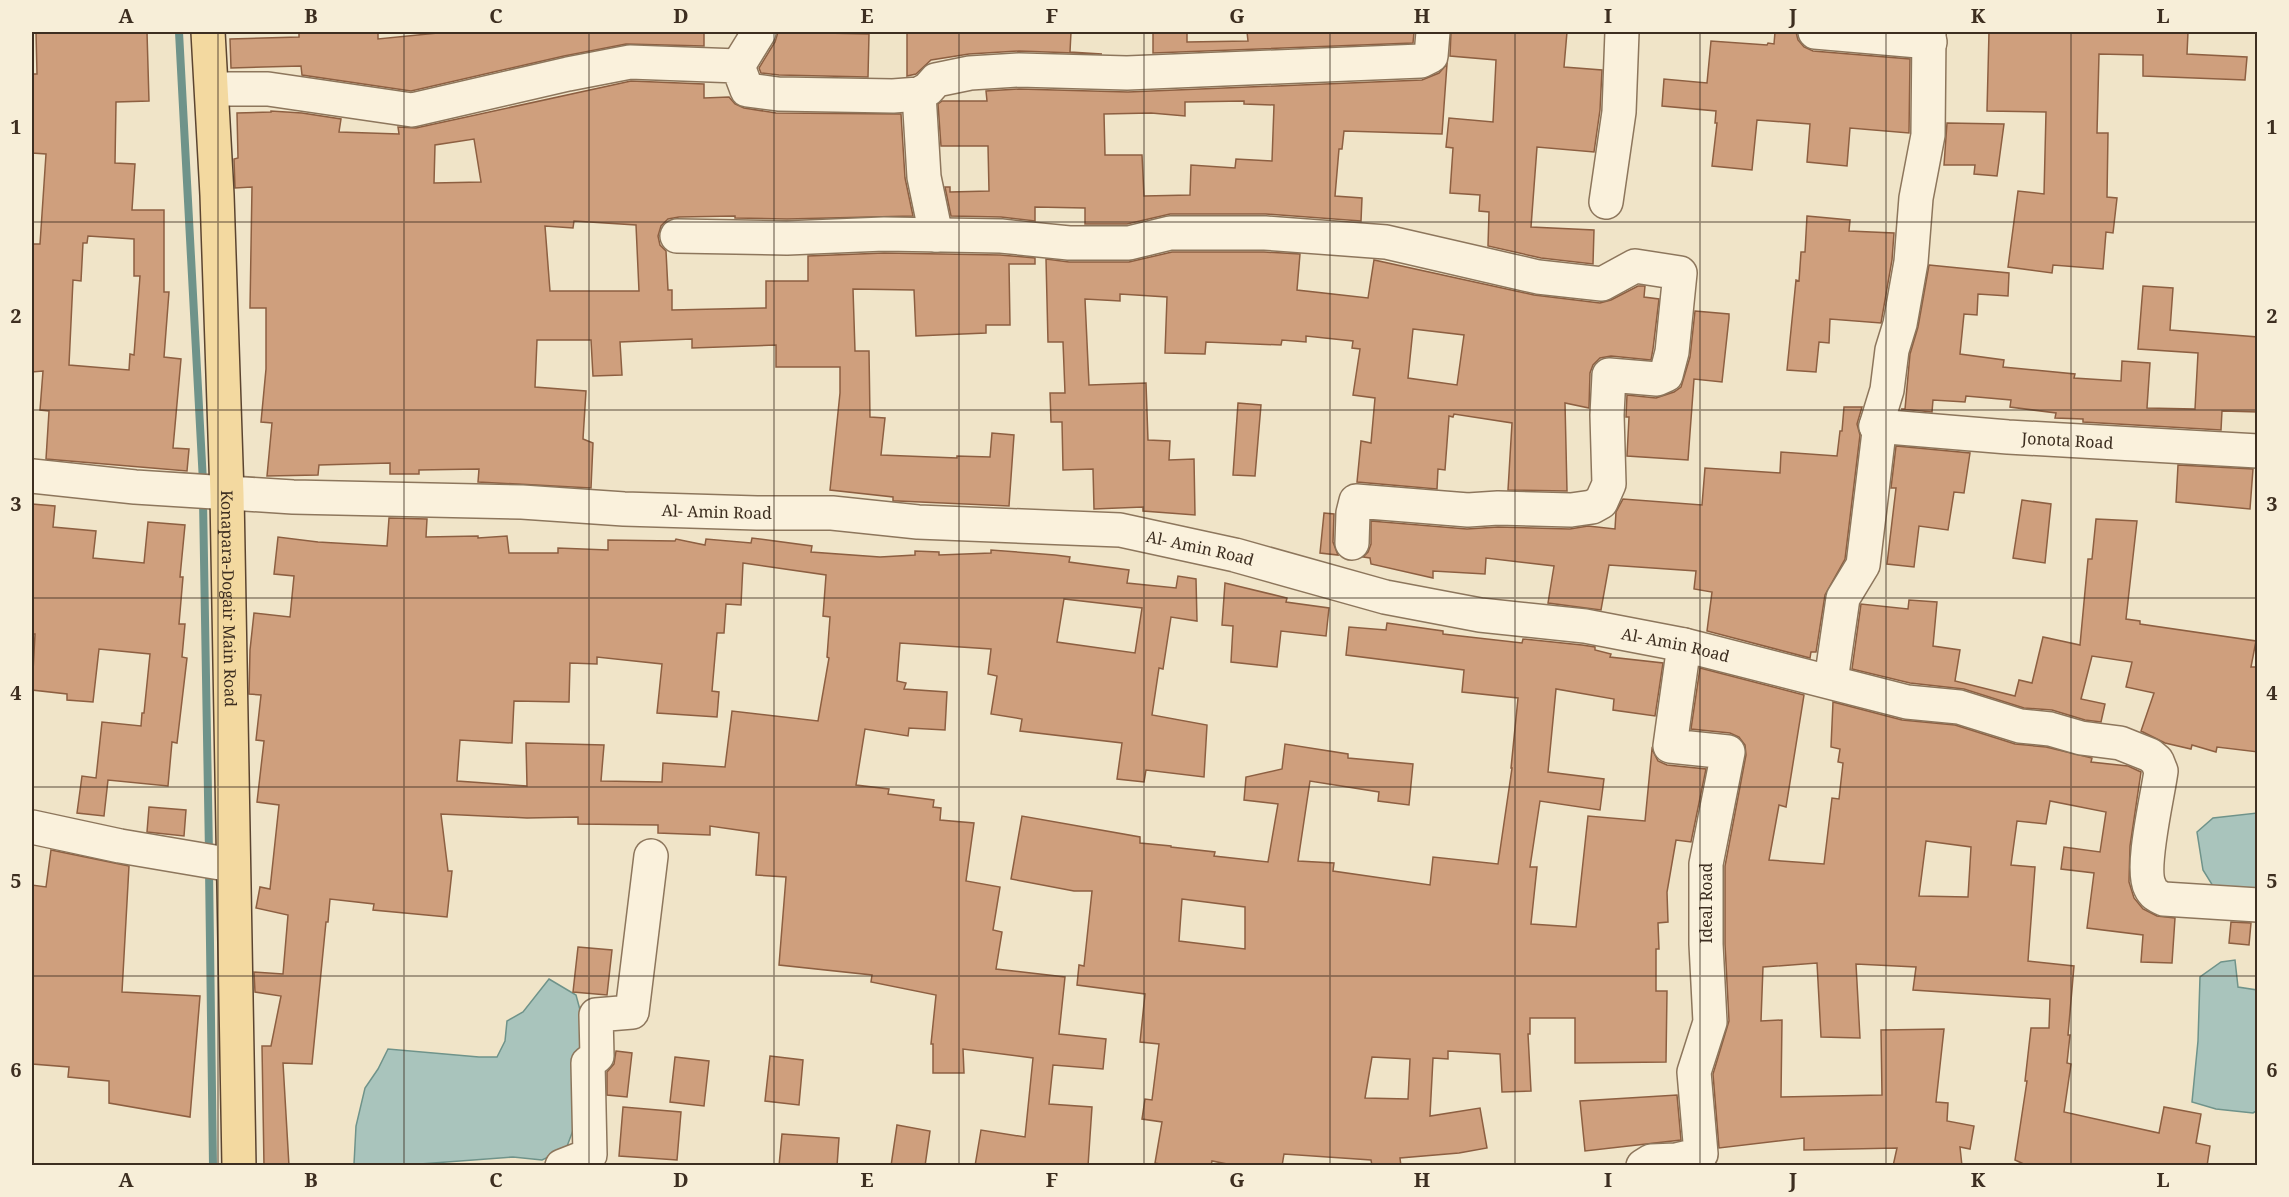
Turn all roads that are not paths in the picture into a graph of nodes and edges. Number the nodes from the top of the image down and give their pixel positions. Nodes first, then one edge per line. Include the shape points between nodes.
1 (208, 32) edge
2 (759, 32) edge
3 (1433, 32) edge
4 (1622, 32) edge
5 (1815, 32) edge
6 (1930, 37) edge
7 (738, 66) junction
8 (212, 89) junction
9 (919, 94) junction
10 (1606, 202) dead end
11 (936, 235) junction
12 (676, 236) dead end
13 (1876, 426) junction
14 (2258, 451) edge
15 (32, 476) edge
16 (227, 494) junction
17 (1352, 543) dead end
18 (1684, 645) junction
19 (1831, 681) junction
20 (32, 827) edge
21 (651, 856) dead end
22 (232, 865) junction
23 (2258, 905) edge
24 (239, 1166) edge
25 (562, 1166) edge
26 (1643, 1166) edge

1 - 8 main road, Konapara-Dogair Main Road
2 - 7 street
3 - 9 street via 1431,56 1421,61 1127,73 970,73 936,80
4 - 10 street via 1618,112
5 - 6 street
6 - 13 street via 1928,135 1916,198 1911,262 1887,390
7 - 8 street via 630,62 412,110 268,89
7 - 9 street via 747,90 832,97
8 - 16 main road, Konapara-Dogair Main Road
9 - 11 street via 924,177
11 - 12 street
11 - 17 street via 1129,243 1170,233 1265,233 1386,242 1538,277 1581,282 1602,284 1635,266 1680,273 1666,375 1657,379 1609,375 1609,484 1601,502 1571,510 1468,510 1356,501
13 - 14 street, Jonota Road
13 - 19 street via 1879,432 1863,565 1843,598
15 - 16 street, Al- Amin Road
16 - 18 street, Al- Amin Road via 832,513 918,522 1120,530 1235,555 1385,597 1480,615 1585,626
16 - 22 main road, Konapara-Dogair Main Road
18 - 19 street, Al- Amin Road
18 - 26 street, Ideal Road via 1670,746 1728,752 1706,864 1710,1022 1694,1072 1701,1154 1651,1161
19 - 23 street, Al- Amin Road via 1907,702 1959,707 2020,726 2120,743 2150,755 2161,771 2146,868 2148,885 2154,894
20 - 22 street
21 - 25 street via 632,1012 596,1015 597,1056 588,1063 590,1155
22 - 24 main road, Konapara-Dogair Main Road

